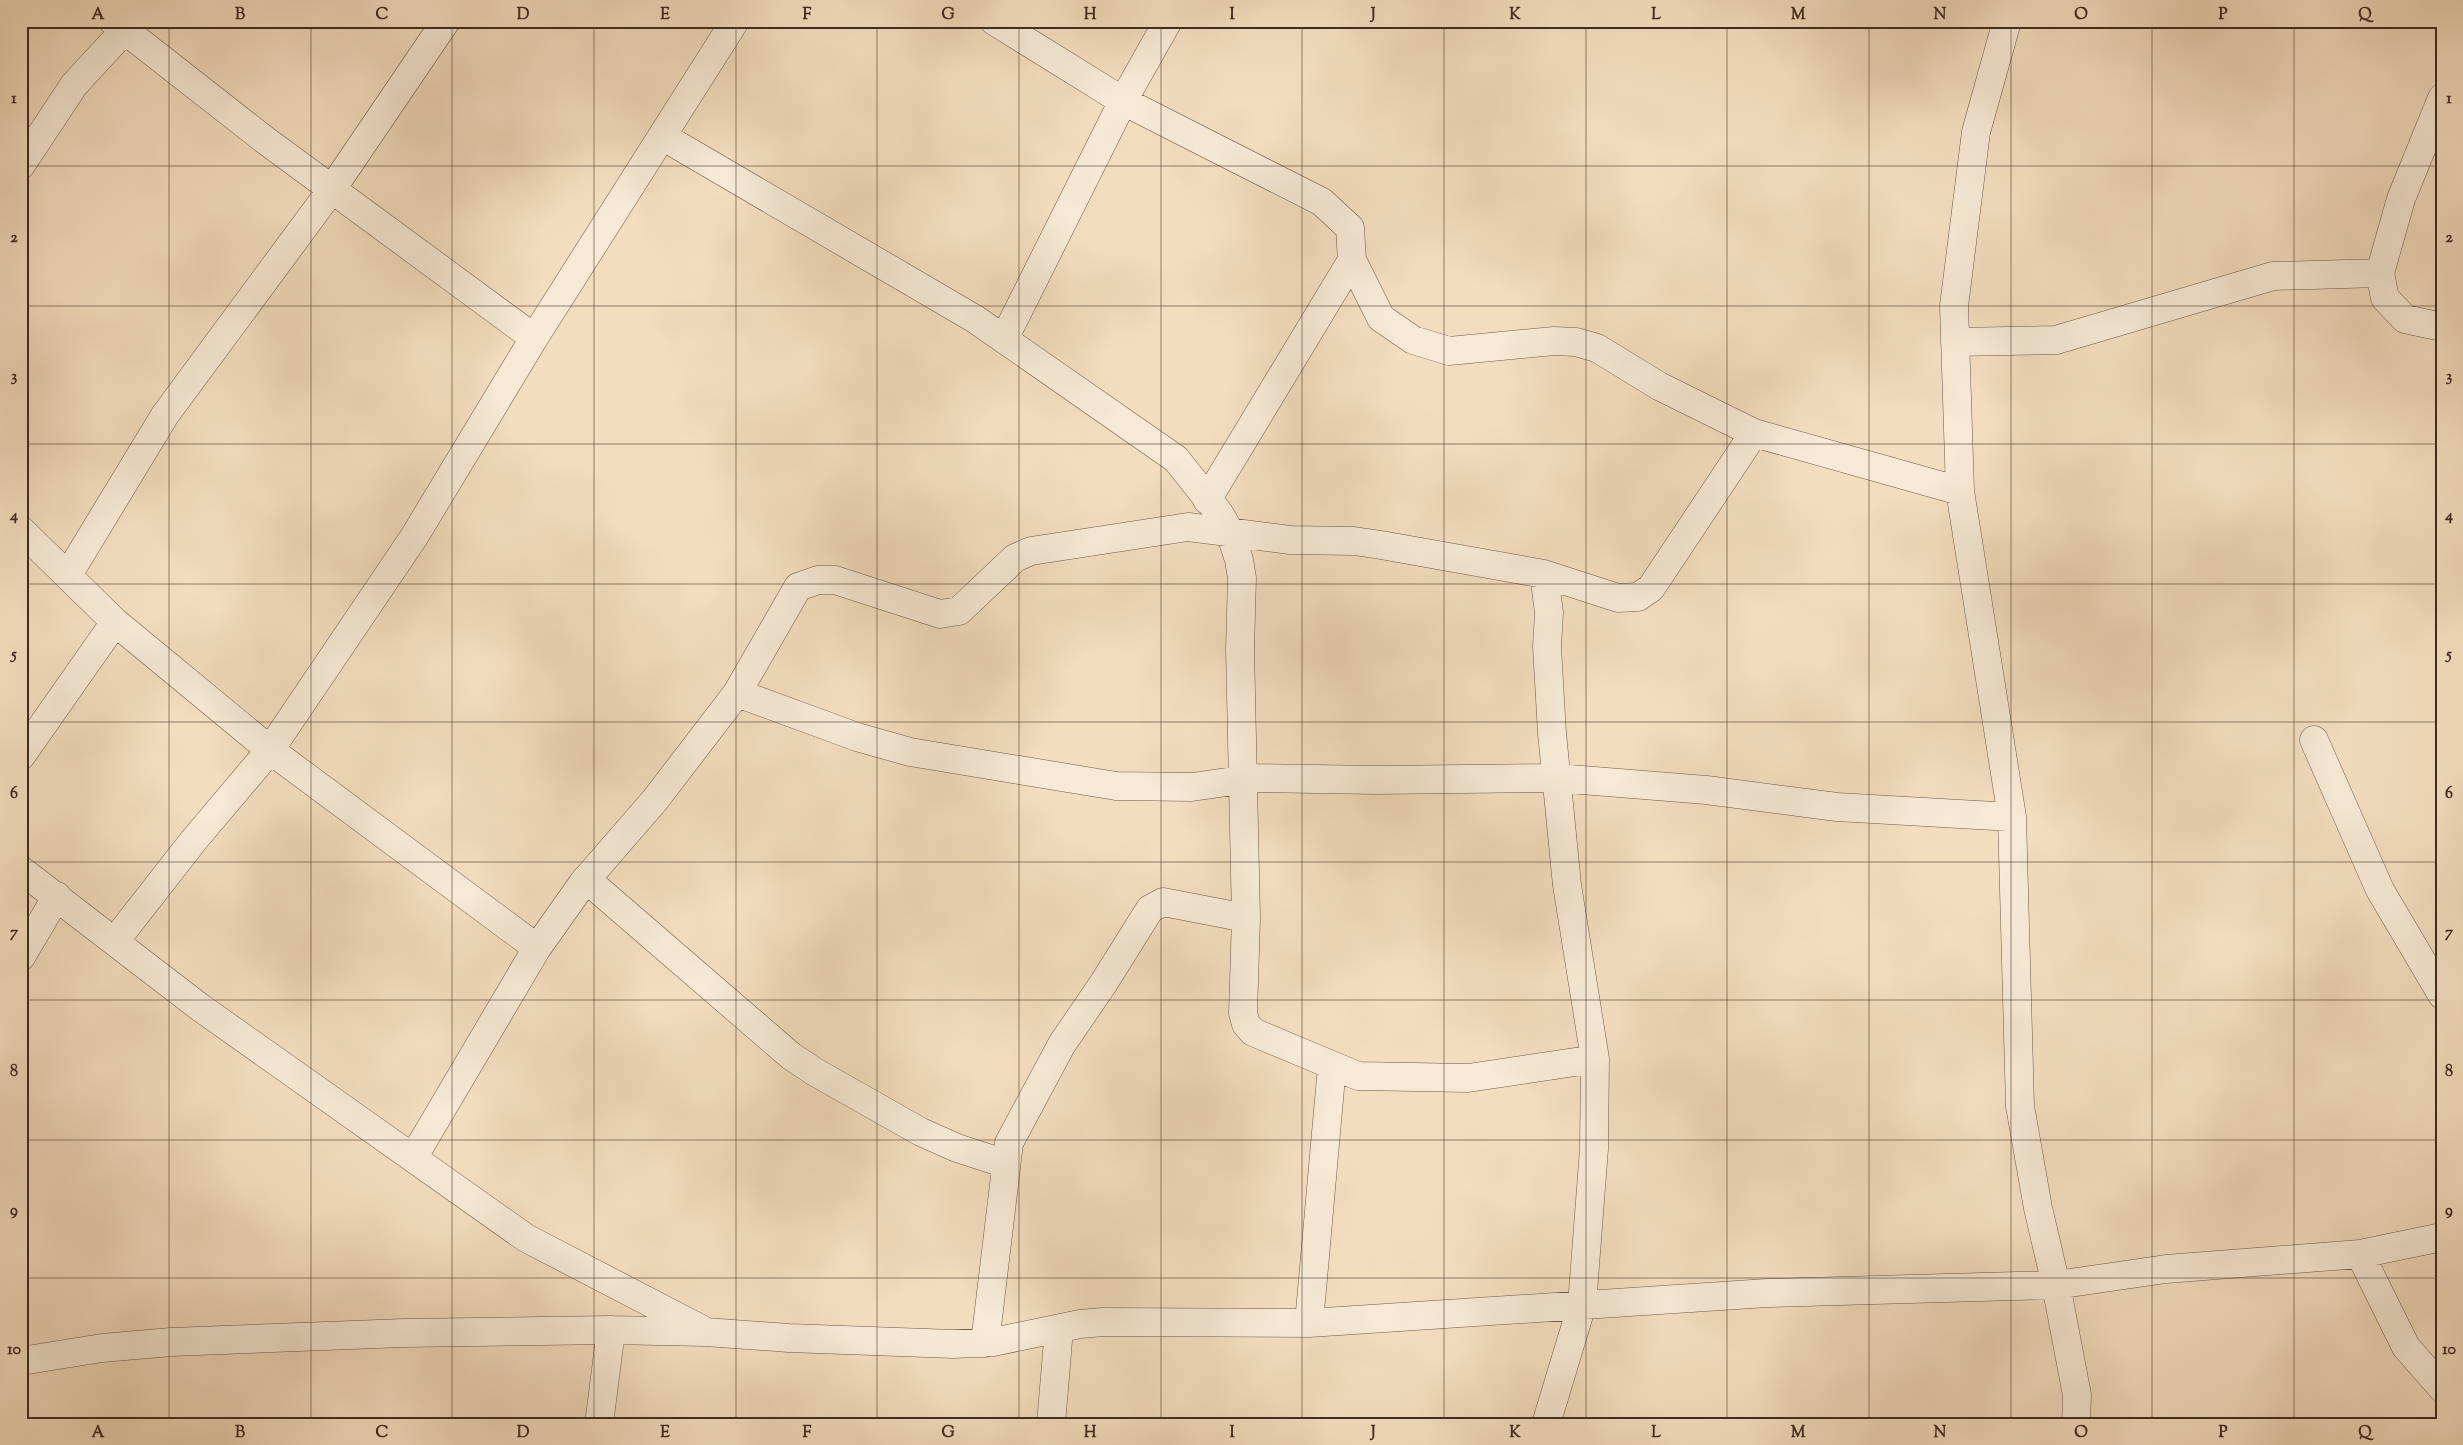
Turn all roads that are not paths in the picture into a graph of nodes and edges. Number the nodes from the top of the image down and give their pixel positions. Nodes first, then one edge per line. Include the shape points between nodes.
1 (446, 21) edge
2 (735, 21) edge
3 (994, 21) edge
4 (1168, 21) edge
5 (2007, 21) edge
6 (124, 25) edge
7 (2442, 98) edge
8 (1123, 101) junction
9 (662, 136) junction
10 (21, 165) edge
11 (332, 189) junction
12 (1352, 260) junction
13 (2380, 272) junction
14 (2442, 327) edge
15 (534, 338) junction
16 (1004, 339) junction
17 (1955, 342) junction
18 (1754, 433) junction
19 (1960, 491) junction
20 (1207, 500) junction
21 (21, 530) edge
22 (1230, 532) junction
23 (1544, 574) junction
24 (68, 575) junction
25 (115, 622) junction
26 (737, 693) junction
27 (2314, 740) dead end
28 (270, 750) junction
29 (21, 756) edge
30 (1556, 778) junction
31 (1241, 781) junction
32 (2012, 817) junction
33 (21, 870) edge
34 (586, 879) junction
35 (57, 896) junction
36 (1246, 918) junction
37 (115, 941) junction
38 (537, 948) junction
39 (21, 957) edge
40 (2442, 995) edge
41 (1595, 1058) junction
42 (1332, 1066) junction
43 (413, 1158) junction
44 (1006, 1164) junction
45 (2442, 1237) edge
46 (2360, 1254) junction
47 (2056, 1285) junction
48 (1582, 1305) junction
49 (1309, 1323) junction
50 (1059, 1329) junction
51 (611, 1330) junction
52 (706, 1332) junction
53 (985, 1343) junction
54 (21, 1361) edge
55 (2442, 1388) edge
56 (600, 1424) edge
57 (1051, 1424) edge
58 (1546, 1424) edge
59 (2076, 1424) edge

1 - 11 street
2 - 9 street
3 - 8 street
4 - 8 street
5 - 17 street via 1976,132 1954,306
6 - 10 street via 74,85
6 - 11 street via 265,140
7 - 13 street via 2402,199
8 - 12 street via 1322,202 1350,228
8 - 16 street
9 - 15 street
9 - 16 street
11 - 15 street
11 - 24 street via 164,415
12 - 18 street via 1381,318 1413,340 1450,351 1554,340 1576,342 1597,348 1659,386
12 - 20 street
13 - 14 street via 2385,298 2405,319
13 - 17 street via 2273,276 2056,340
15 - 28 street via 414,536
16 - 20 street via 1176,459
17 - 19 street
18 - 19 street
18 - 23 street via 1651,588 1638,597 1618,598
19 - 32 street
20 - 22 street
21 - 24 street
22 - 23 street via 1290,540 1354,541
22 - 26 street via 1188,527 1031,550 1015,558 959,611 940,614 835,580 818,580 798,587
22 - 31 street via 1240,560 1242,578
23 - 30 street via 1549,613 1547,647
24 - 25 street
25 - 28 street
25 - 29 street
26 - 31 street via 857,737 910,752 1116,786 1192,787
26 - 34 street via 655,800
27 - 40 street via 2380,890
28 - 37 street
28 - 38 street
30 - 31 street via 1255,778
30 - 32 street via 1706,790 1837,806
30 - 41 street via 1567,885
31 - 36 street
32 - 47 street via 2020,1106
33 - 35 street
34 - 38 street
34 - 44 street via 799,1061 921,1132 956,1148
35 - 37 street
35 - 39 street
36 - 42 street via 1243,1012 1246,1024 1253,1032
36 - 44 street via 1163,902 1150,909 1062,1044 1009,1143
37 - 43 street via 201,1008
38 - 43 street
41 - 42 street via 1468,1078 1358,1076
41 - 48 street via 1594,1149
42 - 49 street
43 - 52 street via 526,1238
44 - 53 street
45 - 46 street
46 - 47 street via 2166,1269
46 - 55 street via 2406,1347
47 - 48 street via 1767,1293
47 - 59 street via 2077,1395
48 - 49 street
48 - 58 street
49 - 50 street via 1112,1322
50 - 53 street
50 - 57 street
51 - 52 street
51 - 54 street via 404,1333 171,1342 102,1348
51 - 56 street
52 - 53 street via 789,1338

